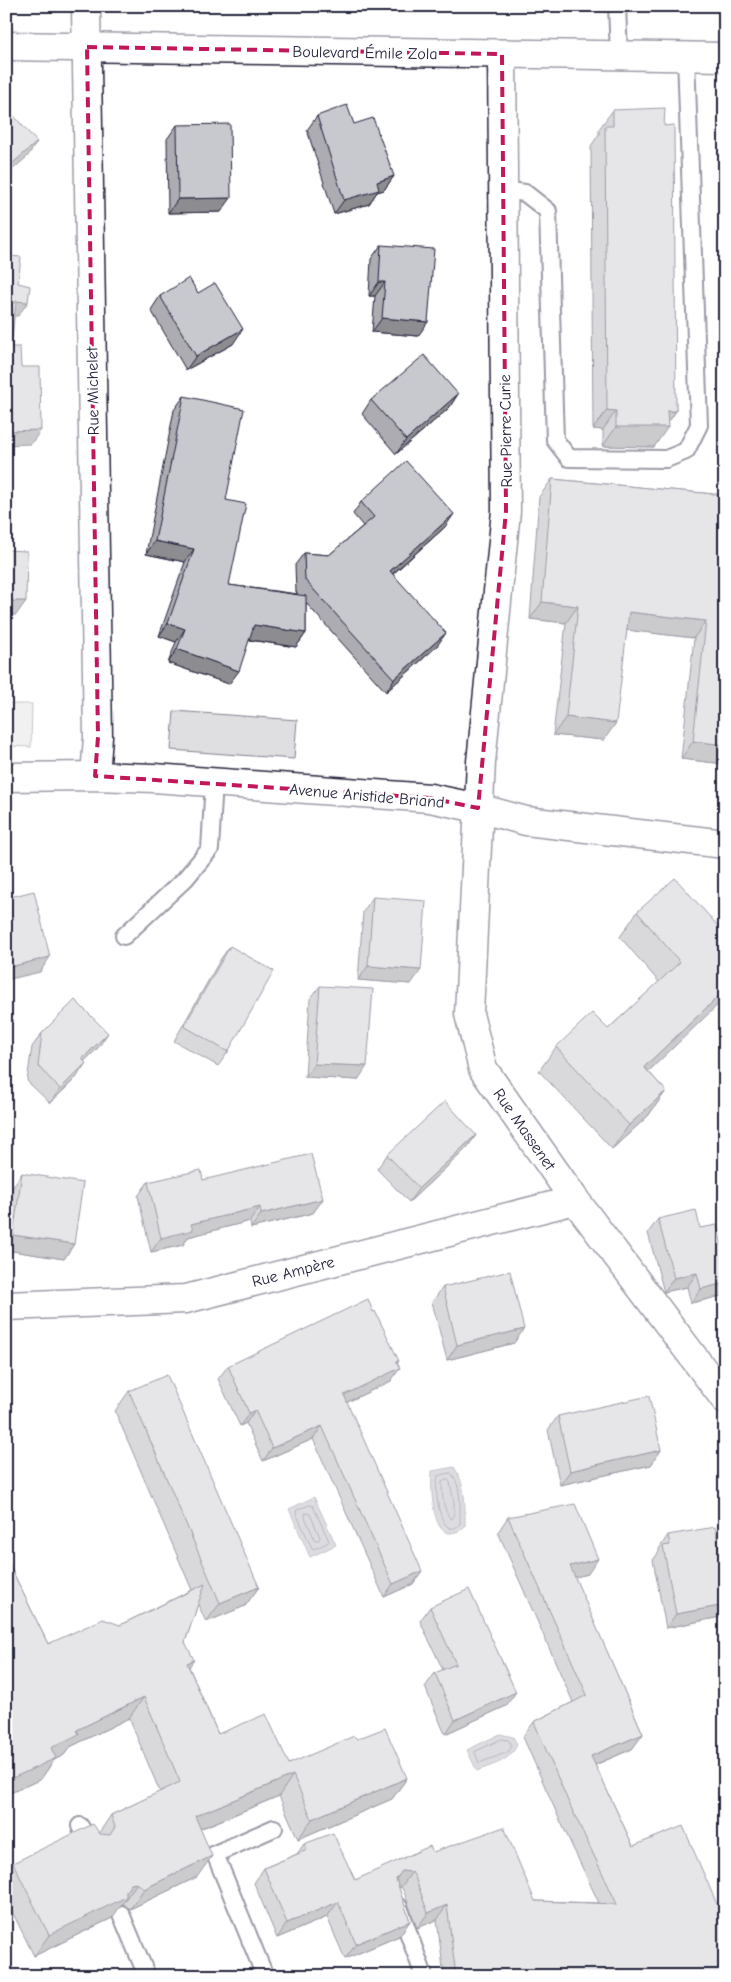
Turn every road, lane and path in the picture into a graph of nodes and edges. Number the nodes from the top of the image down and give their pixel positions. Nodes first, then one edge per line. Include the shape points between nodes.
1 (86, 6) edge
2 (617, 6) edge
3 (6, 46) edge
4 (87, 47) junction
5 (502, 54) junction
6 (619, 55) junction
7 (686, 56) junction
8 (725, 57) edge
9 (503, 190) junction
10 (94, 776) junction
11 (6, 777) edge
12 (214, 781) junction
13 (478, 808) junction
14 (725, 844) edge
15 (124, 936) dead end
16 (575, 1200) junction
17 (6, 1306) edge
18 (725, 1399) edge
19 (80, 1826) dead end
20 (274, 1828) dead end
21 (91, 1847) edge
22 (395, 1895) edge
23 (121, 1914) edge
24 (147, 1976) edge
25 (265, 1976) edge
26 (424, 1976) edge

1 - 4 street, Rue Michelet
2 - 6 lane
3 - 4 street, Boulevard Émile Zola
4 - 5 street, Boulevard Émile Zola
4 - 10 street, Rue Michelet via 98,737
5 - 6 street, Boulevard Émile Zola
5 - 9 street, Rue Pierre Curie
6 - 7 street, Boulevard Émile Zola
7 - 8 street, Boulevard Émile Zola
7 - 9 lane via 699,425 686,451 666,459 569,458 555,440 548,211 525,193
9 - 13 street, Rue Pierre Curie via 506,511
10 - 11 street, Avenue Aristide Briand
10 - 12 street, Avenue Aristide Briand
12 - 13 street, Avenue Aristide Briand via 430,798
12 - 15 lane via 210,849 185,879
13 - 14 street, Avenue Aristide Briand via 526,821
13 - 16 street, Rue Massenet via 469,1014 480,1060 483,1069
16 - 17 street, Rue Ampère via 186,1299
16 - 18 street, Rue Massenet
19 - 21 lane
20 - 25 lane via 215,1854
22 - 26 lane
23 - 24 lane

